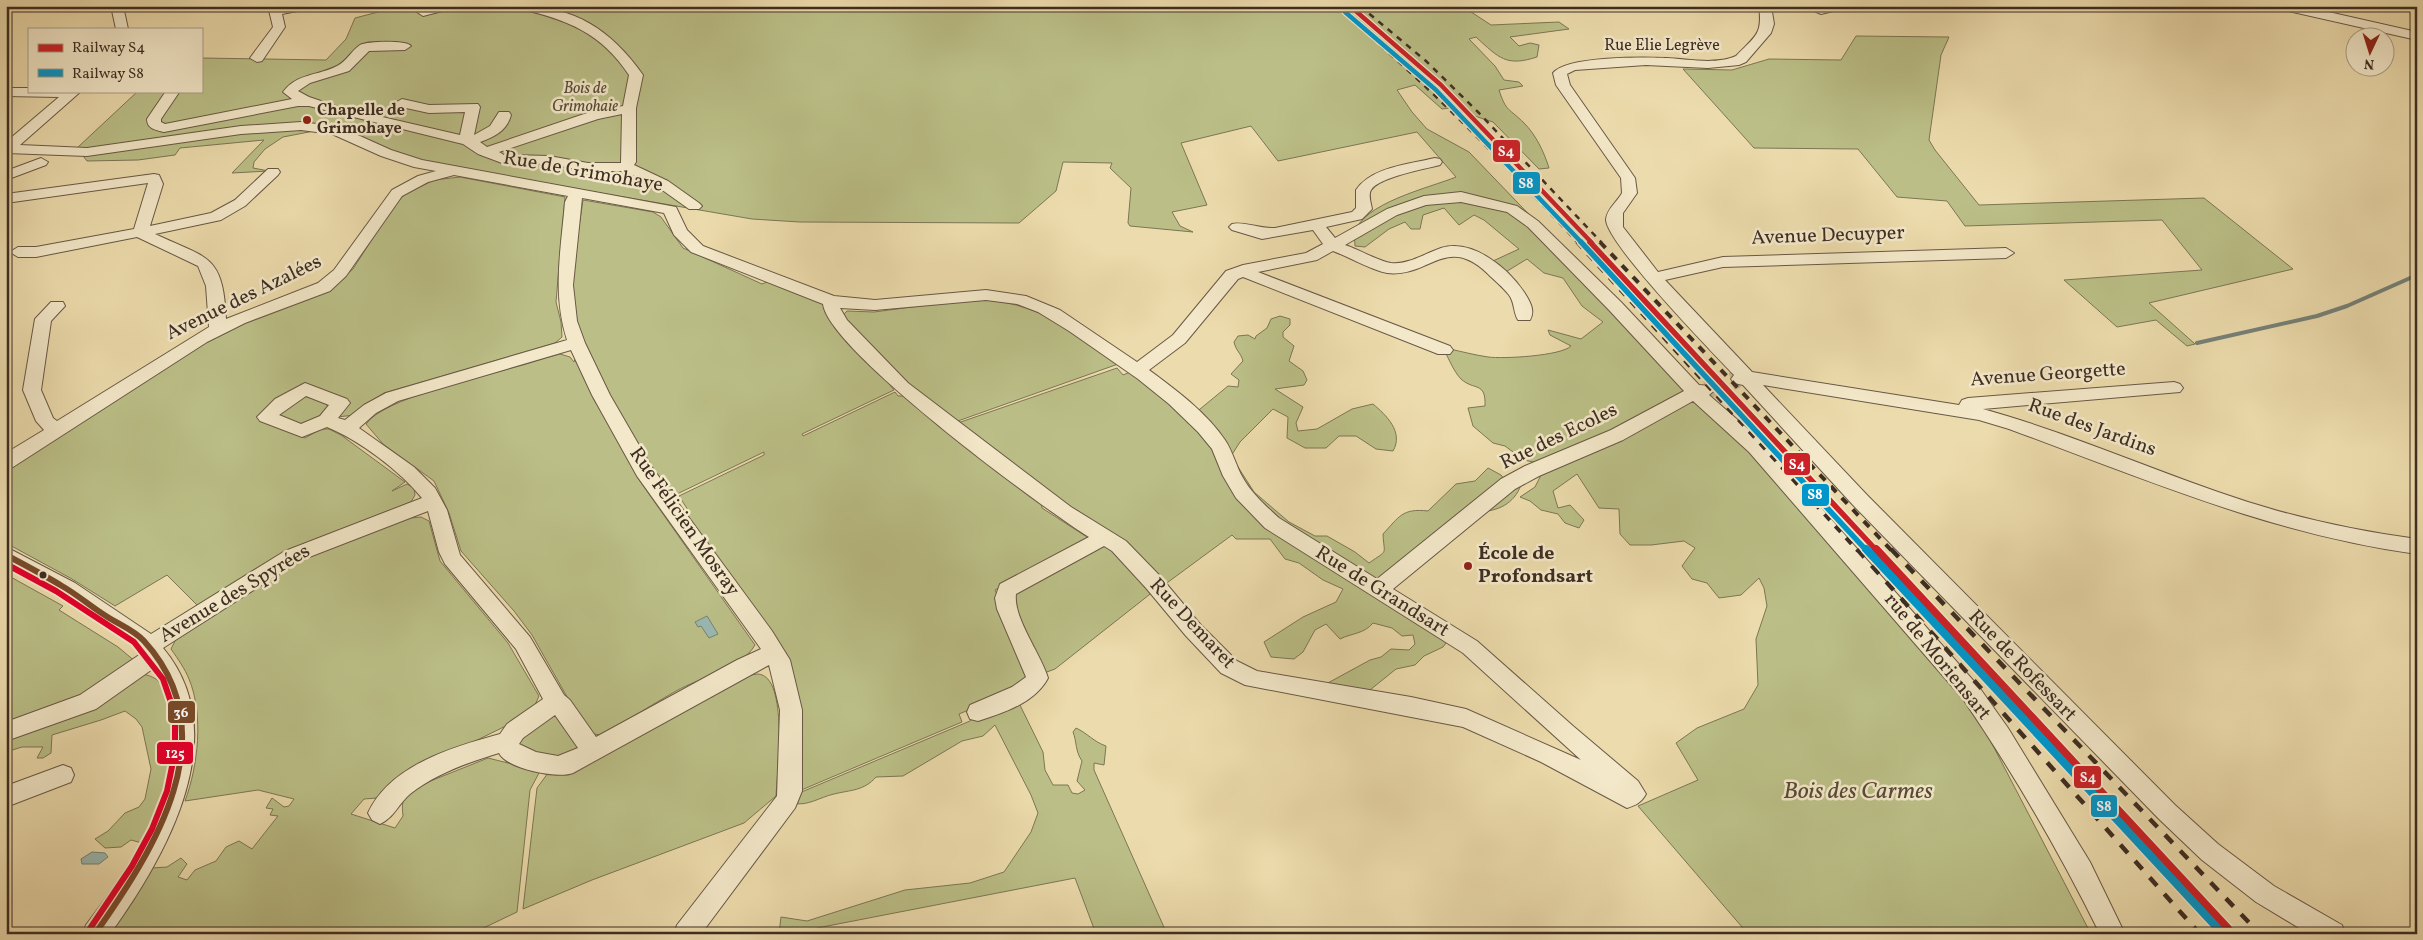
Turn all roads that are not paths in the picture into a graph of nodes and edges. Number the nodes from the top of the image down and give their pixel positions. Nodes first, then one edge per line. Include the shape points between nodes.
1 (117, 6) edge
2 (303, 6) edge
3 (423, 6) edge
4 (446, 6) edge
5 (525, 6) edge
6 (1765, 6) edge
7 (1809, 6) edge
8 (1838, 6) edge
9 (2284, 6) edge
10 (275, 9) edge
11 (122, 28) edge
12 (2417, 36) edge
13 (405, 46) dead end
14 (256, 58) dead end
15 (6, 92) edge
16 (73, 92) edge
17 (172, 92) edge
18 (309, 102) junction
19 (402, 103) dead end
20 (629, 109) junction
21 (504, 115) dead end
22 (468, 141) junction
23 (6, 149) edge
24 (486, 152) junction
25 (45, 157) junction
26 (1435, 162) dead end
27 (626, 167) junction
28 (273, 172) dead end
29 (427, 173) junction
30 (6, 176) edge
31 (577, 193) junction
32 (6, 199) edge
33 (694, 206) dead end
34 (1316, 224) junction
35 (1237, 227) dead end
36 (140, 233) junction
37 (1333, 246) junction
38 (18, 252) dead end
39 (2006, 253) dead end
40 (1243, 270) junction
41 (1654, 278) junction
42 (56, 306) dead end
43 (837, 306) junction
44 (1524, 316) dead end
45 (218, 330) junction
46 (576, 343) junction
47 (1444, 350) dead end
48 (1139, 369) junction
49 (1740, 375) junction
50 (2174, 388) dead end
51 (1700, 391) junction
52 (1925, 404) junction
53 (326, 420) dead end
54 (347, 428) junction
55 (56, 430) junction
56 (6, 462) edge
57 (434, 501) junction
58 (1105, 537) junction
59 (2417, 547) edge
60 (6, 555) edge
61 (1379, 589) junction
62 (152, 650) junction
63 (774, 654) junction
64 (556, 702) junction
65 (978, 712) dead end
66 (6, 732) edge
67 (508, 741) junction
68 (592, 750) junction
69 (63, 775) dead end
70 (1624, 796) joint
71 (6, 797) edge
72 (380, 813) dead end
73 (95, 934) edge
74 (686, 934) edge
75 (2113, 934) edge
76 (2334, 934) edge

1 - 11 street
2 - 10 street
3 - 4 street via 423,12
5 - 20 street via 567,17 609,42 636,74
6 - 41 street, Rue Elie Legrève via 1768,24 1765,33 1741,59 1734,62 1646,61 1572,66 1560,72 1563,85 1628,178 1631,192 1612,219 1615,228
7 - 8 street via 1821,10
9 - 12 street
10 - 14 street via 278,27
13 - 18 street via 366,47 342,69 291,89 295,96
15 - 16 street
16 - 23 street
17 - 18 street via 154,119 158,127
18 - 22 street
19 - 22 street via 433,111 473,107
20 - 24 street via 595,115
20 - 27 street via 630,154
21 - 22 street via 492,132
22 - 24 street
23 - 25 street, Rue de Grimohaye
24 - 27 street via 502,159
25 - 29 street, Rue de Grimohaye via 241,130 301,126 336,130
25 - 30 street
26 - 34 street via 1368,183 1362,196 1364,210 1357,216
27 - 33 street via 663,184
28 - 36 street via 228,212
29 - 31 street, Rue de Grimohaye via 456,172
29 - 45 street, Avenue des Azalées via 391,199 340,274 324,287
31 - 43 street, Rue de Grimohaye via 671,210 683,236 697,249
31 - 46 street, Rue Félicien Mosray via 573,202 565,285 569,321
32 - 36 street via 154,178 156,184
34 - 35 street via 1262,234
34 - 37 street
36 - 38 street via 36,252
36 - 45 street via 208,267 213,278
37 - 40 street, rue de Moriensart via 1300,260
37 - 44 street via 1395,269 1447,251 1470,253 1514,290 1523,304
37 - 51 street, rue de Moriensart via 1392,212 1424,200 1460,198 1512,209 1533,224 1595,284
39 - 41 street, Avenue Decuyper via 1723,262
40 - 47 street
40 - 48 street via 1228,277 1171,346
41 - 49 street, Rue Elie Legrève
42 - 55 street via 43,319 32,390 45,421
43 - 48 street, Rue de Grimohaye via 875,306 976,295 1015,298 1052,312
43 - 58 street, Rue Demaret via 856,342 907,392 1064,512
45 - 55 street, Avenue des Azalées
46 - 54 street via 392,397 370,409
46 - 63 street, Rue Félicien Mosray via 644,471
48 - 61 street, Rue de Grandsart via 1216,442 1236,482 1262,514 1343,569
49 - 52 street, Rue des Jardins
49 - 76 street, Rue de Rofessart via 2166,812 2210,852 2265,894
50 - 52 street, Avenue Georgette via 1992,404
51 - 61 street, Rue des Ecoles via 1617,435 1508,484
51 - 75 street, rue de Moriensart via 1762,453 1971,693 2081,870
52 - 59 street, Rue des Jardins via 2014,424 2283,520 2356,538
53 - 54 street
54 - 57 street via 423,484
55 - 56 street, Avenue des Azalées
57 - 62 street, Avenue des Spyrées via 305,550
57 - 64 street via 452,558 518,636
58 - 65 street via 1007,590 1008,608 1037,678 1022,691
58 - 70 street, Rue Demaret via 1119,546 1222,660 1246,677 1466,718 1549,755
60 - 62 street via 77,594
61 - 70 street, Rue de Grandsart via 1448,632 1491,664 1547,718 1634,793 1629,798
62 - 66 street, Avenue des Spyrées via 88,702
62 - 73 street via 177,689 184,714 179,774 164,822 148,856
63 - 68 street via 745,666
63 - 74 street, Rue Félicien Mosray via 779,660 791,710 789,795
64 - 67 street via 515,730
64 - 68 street
67 - 68 street via 509,750 518,755 556,766 571,764
67 - 72 street via 414,779 398,791
69 - 71 street

